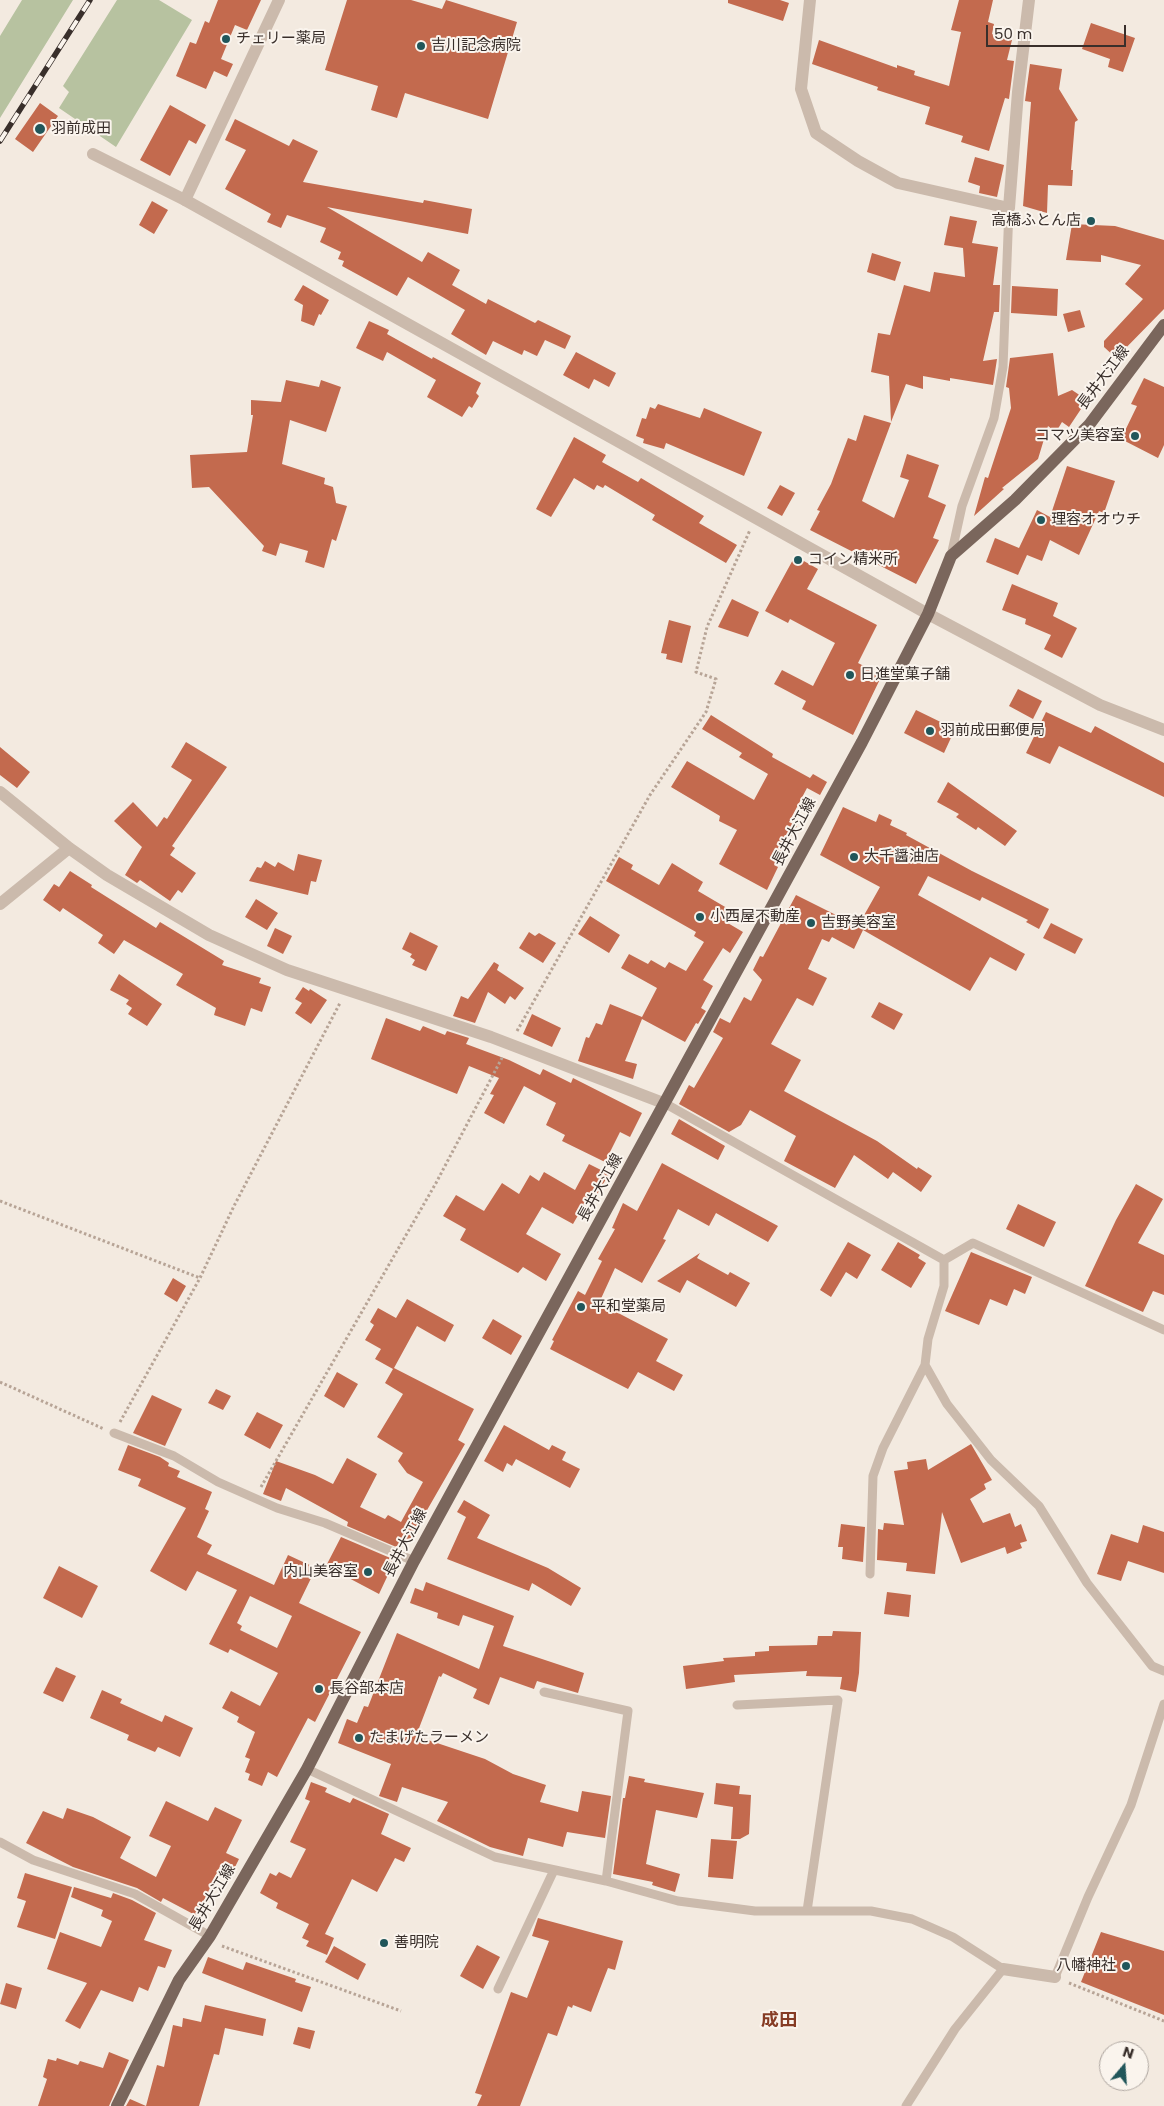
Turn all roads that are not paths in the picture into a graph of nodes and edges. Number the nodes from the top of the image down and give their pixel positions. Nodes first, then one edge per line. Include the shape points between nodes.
1 (279, 0) edge
2 (810, 0) edge
3 (1029, 0) edge
4 (93, 154) dead end
5 (185, 200) junction
6 (1009, 208) junction
7 (1164, 325) edge
8 (950, 556) junction
9 (928, 614) junction
10 (1164, 730) edge
11 (0, 792) edge
12 (69, 848) junction
13 (0, 904) edge
14 (666, 1104) junction
15 (944, 1260) junction
16 (1164, 1330) edge
17 (925, 1365) junction
18 (114, 1433) road end
19 (414, 1561) junction
20 (870, 1574) dead end
21 (1164, 1671) edge
22 (544, 1692) dead end
23 (1164, 1704) edge
24 (738, 1705) dead end
25 (307, 1769) junction
26 (0, 1842) edge
27 (554, 1870) junction
28 (606, 1881) junction
29 (807, 1911) junction
30 (209, 1938) junction
31 (1003, 1970) junction
32 (1054, 1977) joint
33 (498, 1988) dead end
34 (117, 2106) edge
35 (906, 2106) edge

1 - 5 street
2 - 6 street via 801,89 816,133 898,183
3 - 6 street
4 - 5 street
5 - 9 street
6 - 8 lane via 1003,367 994,418 962,506
7 - 8 main road, 長井大江線 via 1089,425 1015,500
8 - 9 main road, 長井大江線
9 - 10 street via 1100,704
9 - 14 main road, 長井大江線
11 - 12 street
12 - 13 street
12 - 14 street via 107,875 209,934 287,970 509,1044
14 - 15 lane
14 - 19 main road, 長井大江線
15 - 16 lane via 972,1243
15 - 17 lane via 944,1286 928,1339
17 - 20 lane via 883,1448 874,1476
17 - 21 lane via 947,1404 991,1460 1039,1506 1087,1583 1152,1666
18 - 19 lane via 174,1456 218,1482 277,1508 326,1523
19 - 25 main road, 長井大江線
22 - 28 lane via 628,1711
23 - 32 lane via 1131,1806
24 - 29 lane via 838,1700
25 - 27 lane via 495,1857
25 - 30 main road, 長井大江線
26 - 30 lane via 33,1860 135,1894
27 - 28 lane
27 - 33 lane
28 - 29 lane via 678,1902 755,1911
29 - 31 lane via 870,1911 912,1918 952,1937
30 - 34 main road, 長井大江線 via 179,1980
31 - 32 street
31 - 35 lane via 955,2029

